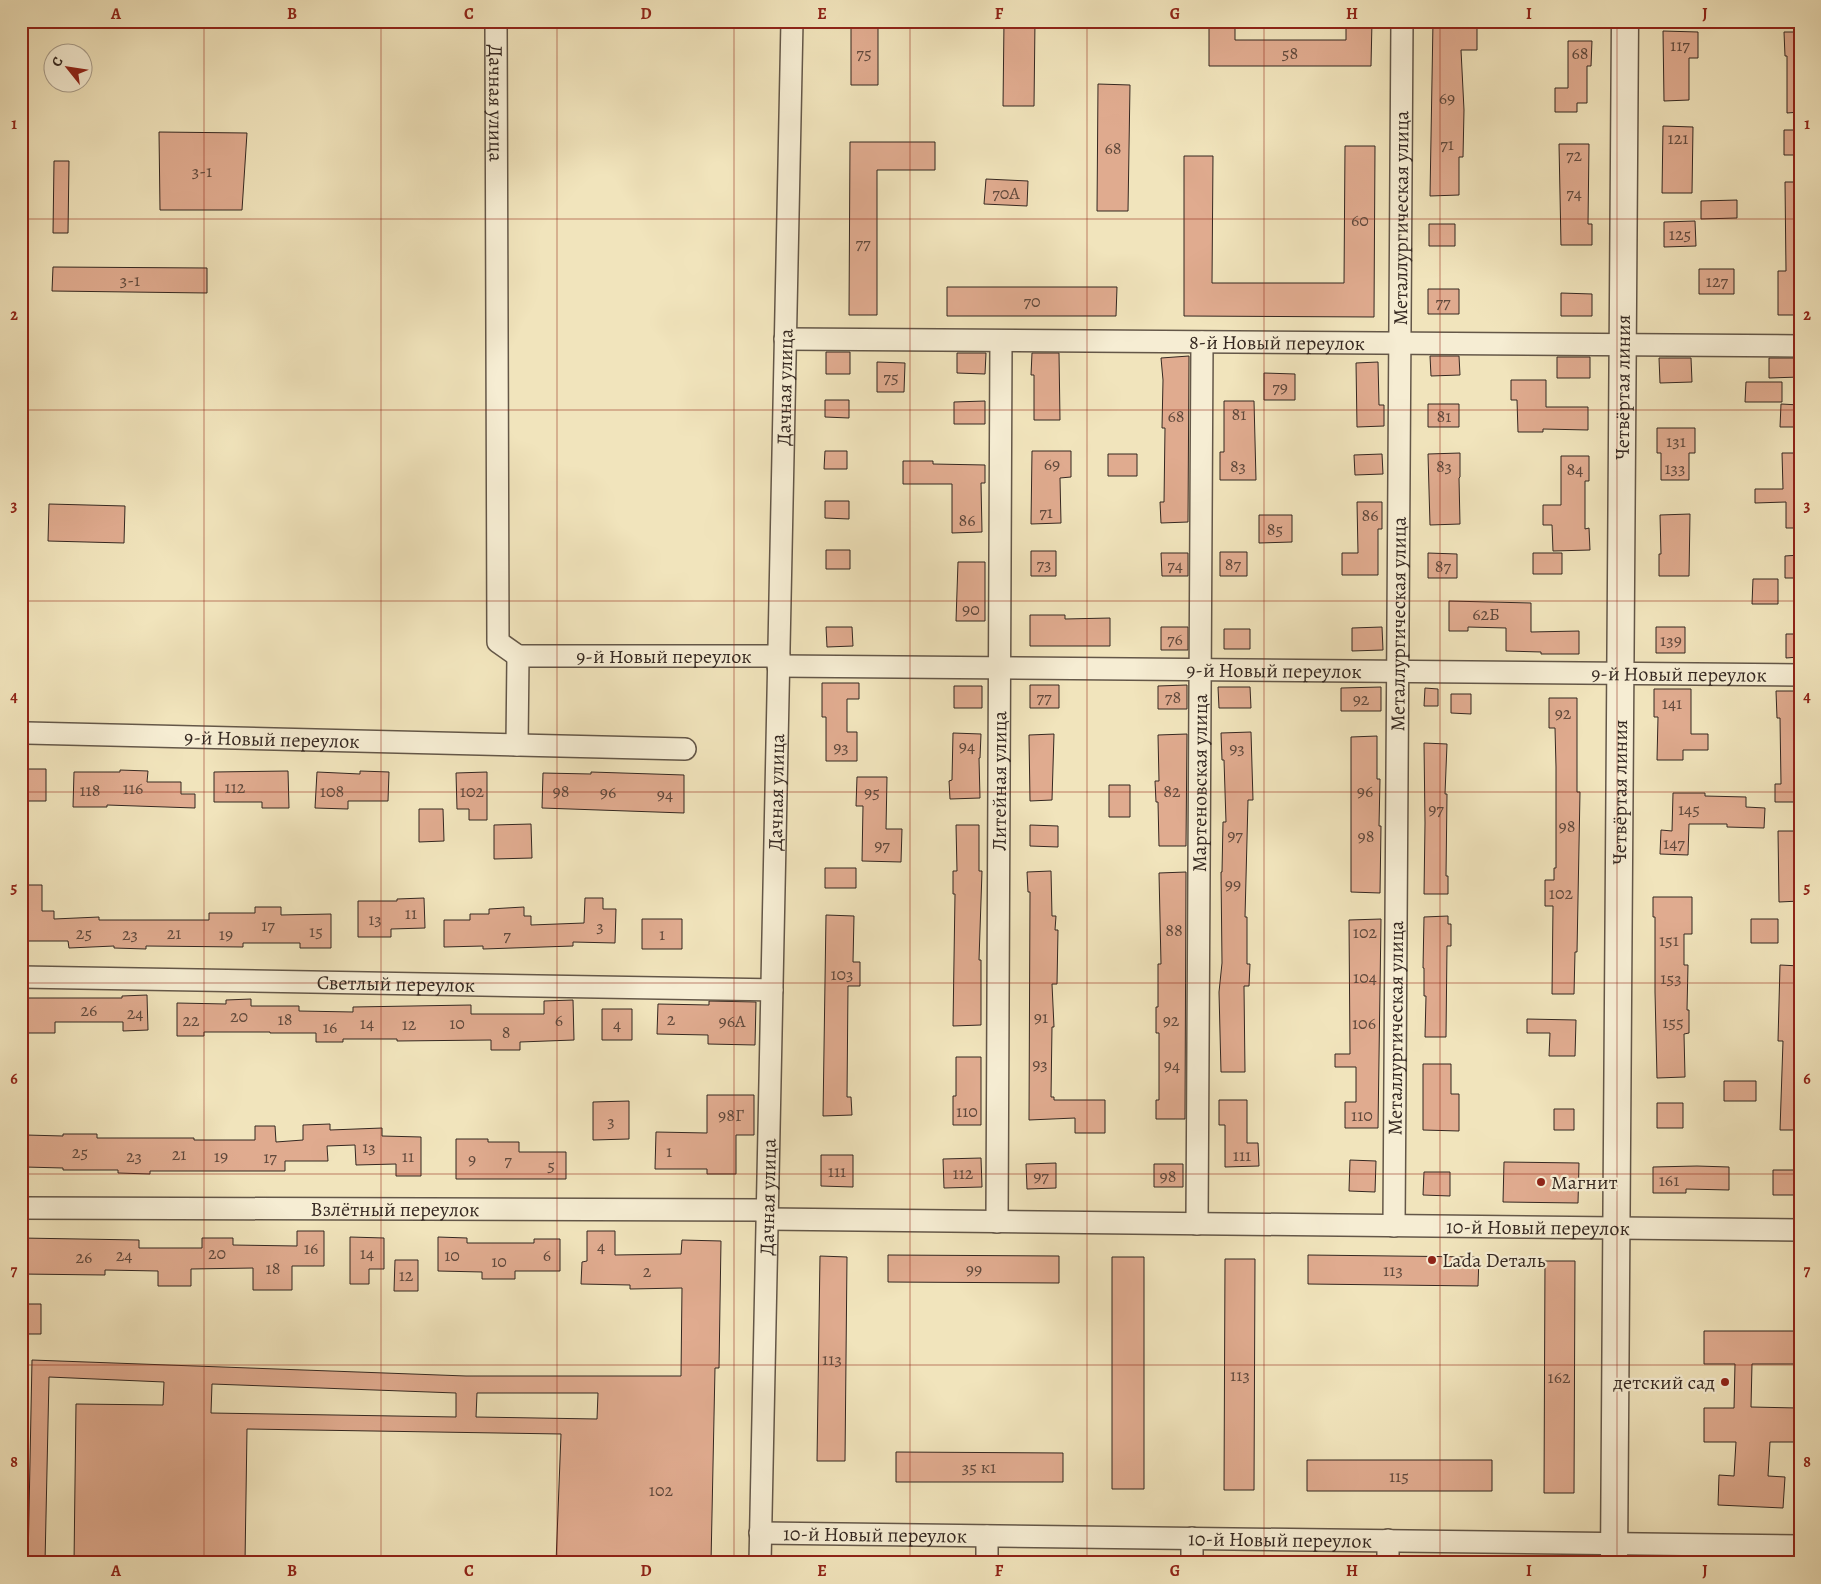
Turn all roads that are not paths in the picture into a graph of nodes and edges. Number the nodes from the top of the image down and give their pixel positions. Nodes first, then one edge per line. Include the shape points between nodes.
1 (496, 21) edge
2 (792, 21) edge
3 (1402, 21) edge
4 (1625, 21) edge
5 (785, 339) junction
6 (1001, 341) junction
7 (1202, 342) junction
8 (1400, 344) junction
9 (1623, 345) junction
10 (1800, 346) edge
11 (518, 656) junction
12 (778, 661) junction
13 (999, 668) junction
14 (1200, 670) junction
15 (1398, 672) junction
16 (1620, 674) junction
17 (1800, 675) edge
18 (27, 733) dead end
19 (518, 745) junction
20 (686, 749) dead end
21 (21, 977) edge
22 (772, 990) junction
23 (21, 1208) edge
24 (767, 1214) junction
25 (997, 1222) junction
26 (1197, 1224) junction
27 (1394, 1226) junction
28 (1616, 1228) junction
29 (1800, 1230) edge
30 (760, 1533) junction
31 (987, 1536) junction
32 (1192, 1538) junction
33 (1388, 1540) junction
34 (1800, 1546) edge
35 (1614, 1553) edge
36 (760, 1563) edge
37 (987, 1563) edge
38 (1192, 1563) edge
39 (1388, 1563) edge

1 - 11 street, Дачная улица via 498,642
2 - 5 street, Дачная улица
3 - 8 street, Металлургическая улица
4 - 9 street, Четвёртая линия
5 - 6 street, 8-й Новый переулок
5 - 12 street, Дачная улица
6 - 7 street, 8-й Новый переулок
6 - 13 street, Литейная улица
7 - 8 street, 8-й Новый переулок
7 - 14 street, Мартеновская улица
8 - 9 street, 8-й Новый переулок
8 - 15 street, Металлургическая улица
9 - 10 street, 8-й Новый переулок
9 - 16 street, Четвёртая линия
11 - 12 street, 9-й Новый переулок
11 - 19 street
12 - 13 street, 9-й Новый переулок
12 - 22 street, Дачная улица
13 - 14 street, 9-й Новый переулок
13 - 25 street, Литейная улица
14 - 15 street, 9-й Новый переулок
14 - 26 street, Мартеновская улица
15 - 16 street, 9-й Новый переулок
15 - 27 street, Металлургическая улица
16 - 17 street, 9-й Новый переулок
16 - 28 street, Четвёртая линия
18 - 19 street, 9-й Новый переулок
19 - 20 street, 9-й Новый переулок
21 - 22 street, Светлый переулок
22 - 24 street, Дачная улица
23 - 24 street, Взлётный переулок
24 - 25 street, 10-й Новый переулок
24 - 30 street, Дачная улица
25 - 26 street, 10-й Новый переулок
26 - 27 street, 10-й Новый переулок
27 - 28 street, 10-й Новый переулок
28 - 29 street, 10-й Новый переулок
28 - 35 street, Четвёртая линия
30 - 31 street, 10-й Новый переулок
30 - 36 street, Дачная улица
31 - 32 street, 10-й Новый переулок
31 - 37 street
32 - 33 street, 10-й Новый переулок
32 - 38 street
33 - 35 street, 10-й Новый переулок
33 - 39 street
34 - 35 street, 10-й Новый переулок

